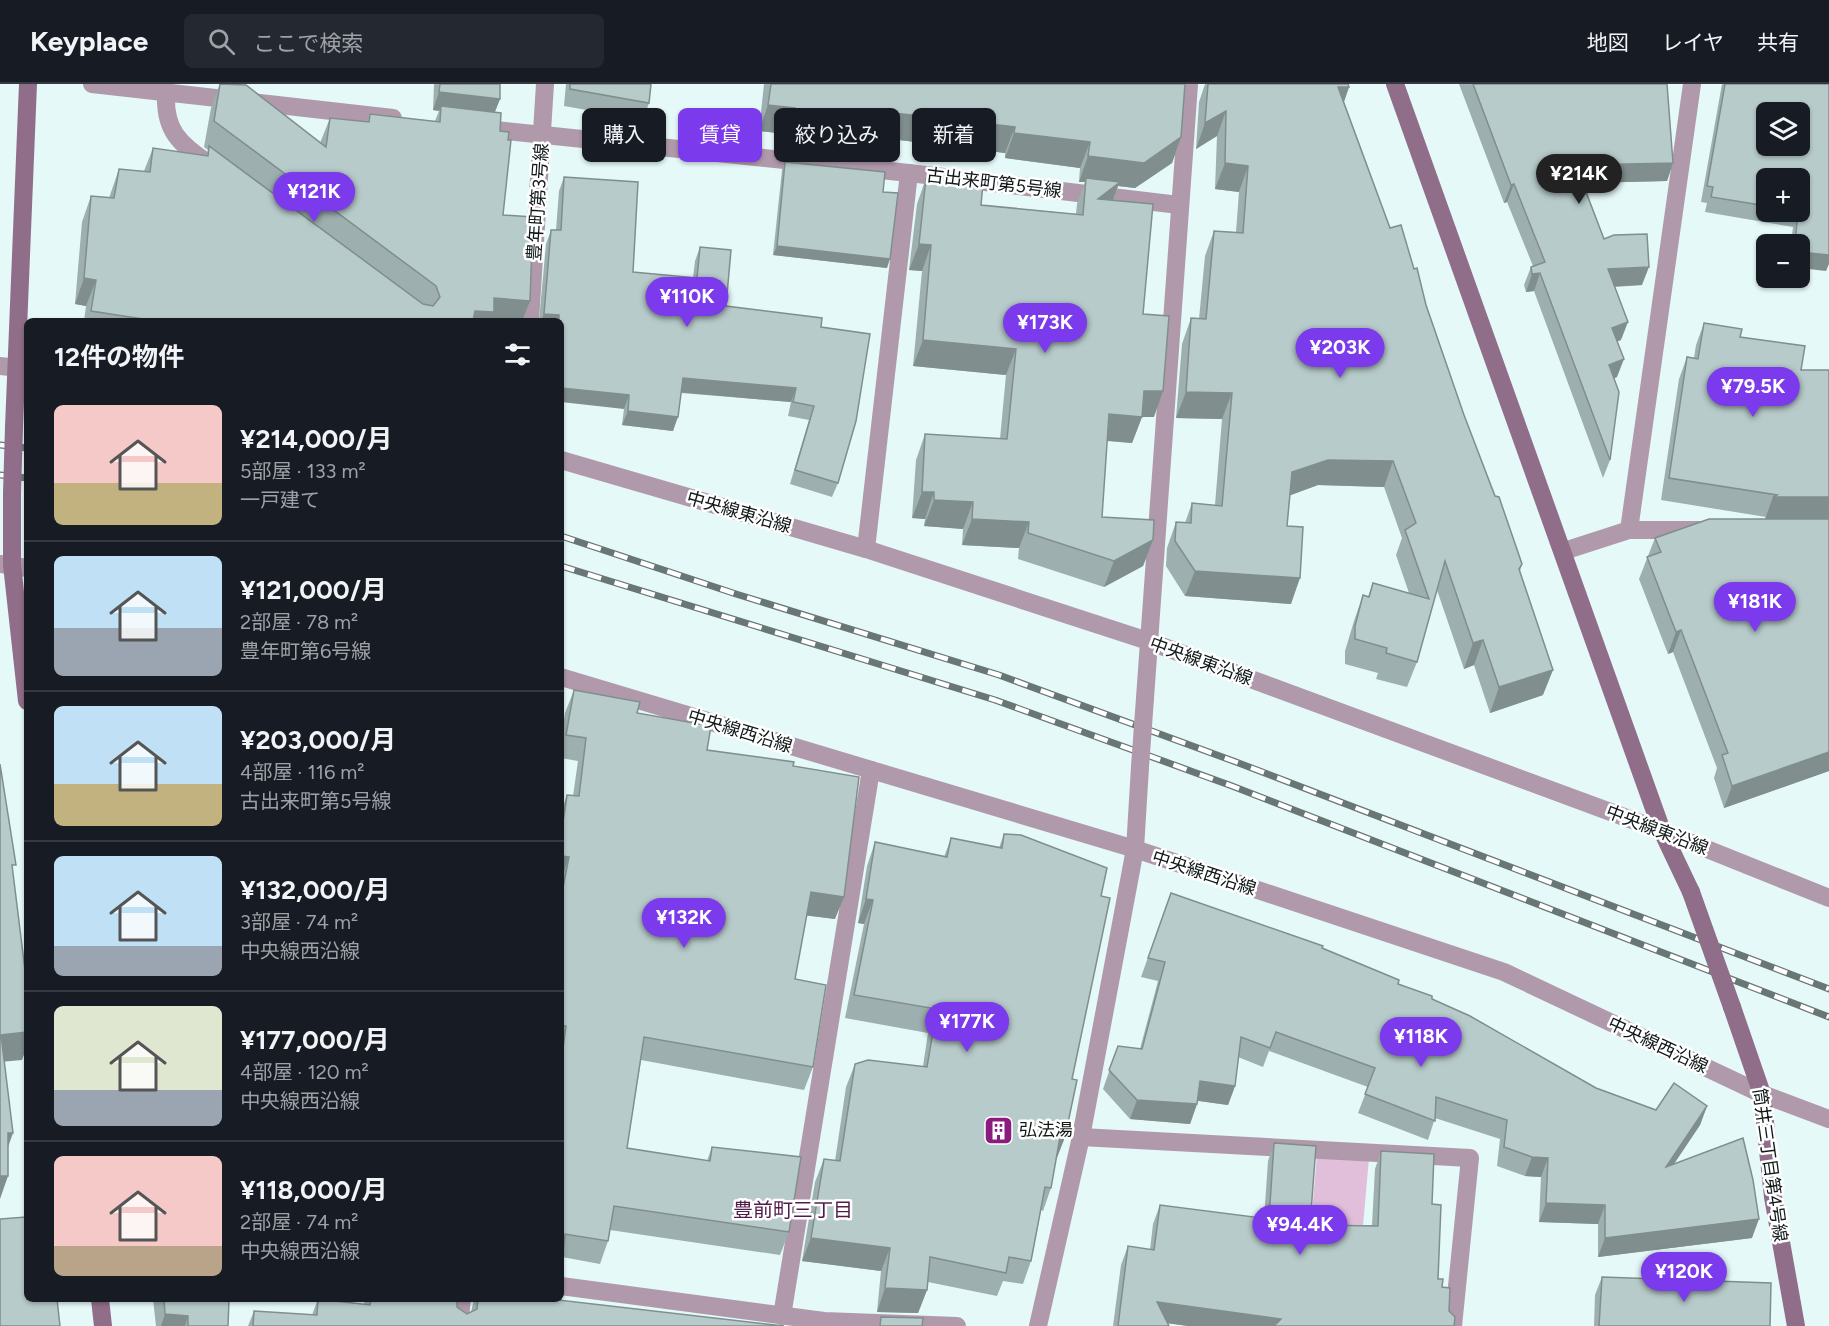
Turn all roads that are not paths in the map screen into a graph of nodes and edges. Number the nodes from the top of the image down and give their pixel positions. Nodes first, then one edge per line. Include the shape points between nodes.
1 (28, 84) edge
2 (92, 84) edge
3 (545, 84) edge
4 (1189, 84) edge
5 (1395, 84) edge
6 (1692, 84) edge
7 (166, 93) junction
8 (413, 120) edge
9 (460, 126) edge
10 (542, 135) junction
11 (909, 172) junction
12 (225, 177) edge
13 (1179, 205) junction
14 (530, 318) edge
15 (14, 367) edge
16 (564, 461) edge
17 (1629, 530) junction
18 (1719, 530) edge
19 (866, 549) junction
20 (1564, 551) junction
21 (13, 566) edge
22 (1148, 641) junction
23 (24, 672) edge
24 (564, 678) edge
25 (871, 770) junction
26 (1662, 831) junction
27 (1135, 849) junction
28 (1829, 898) edge
29 (1762, 1094) junction
30 (1829, 1119) edge
31 (1081, 1137) junction
32 (564, 1286) edge
33 (100, 1302) edge
34 (462, 1302) edge
35 (782, 1316) junction
36 (103, 1326) edge
37 (459, 1326) edge
38 (957, 1326) edge
39 (1038, 1326) edge
40 (1453, 1326) edge
41 (1796, 1326) edge

1 - 15 street
2 - 7 street
3 - 10 street, 豊年町第3号線
4 - 13 street
5 - 20 street, 筒井三丁目第4号線
6 - 17 street
7 - 8 street
7 - 12 street via 165,108 178,142
9 - 10 street, 古出来町第5号線
10 - 11 street, 古出来町第5号線
10 - 14 street, 豊年町第3号線
11 - 13 street, 古出来町第5号線
11 - 19 street
13 - 22 street
15 - 21 street, bridge
16 - 19 street, 中央線東沿線
17 - 18 street
17 - 20 street
19 - 22 street, 中央線東沿線
20 - 26 street, 筒井三丁目第4号線
21 - 23 street
22 - 26 street, 中央線東沿線
22 - 27 street, bridge
24 - 25 street, 中央線西沿線
25 - 27 street, 中央線西沿線
25 - 35 street
26 - 28 street, 中央線東沿線
26 - 29 street, 筒井三丁目第4号線, bridge via 1691,892
27 - 29 street, 中央線西沿線 via 1504,972
27 - 31 street
29 - 30 street, 中央線西沿線
29 - 41 street, 筒井三丁目第4号線 via 1773,1197
31 - 39 street
31 - 40 street via 1470,1158
32 - 35 street
33 - 36 street
34 - 37 street
35 - 38 street

